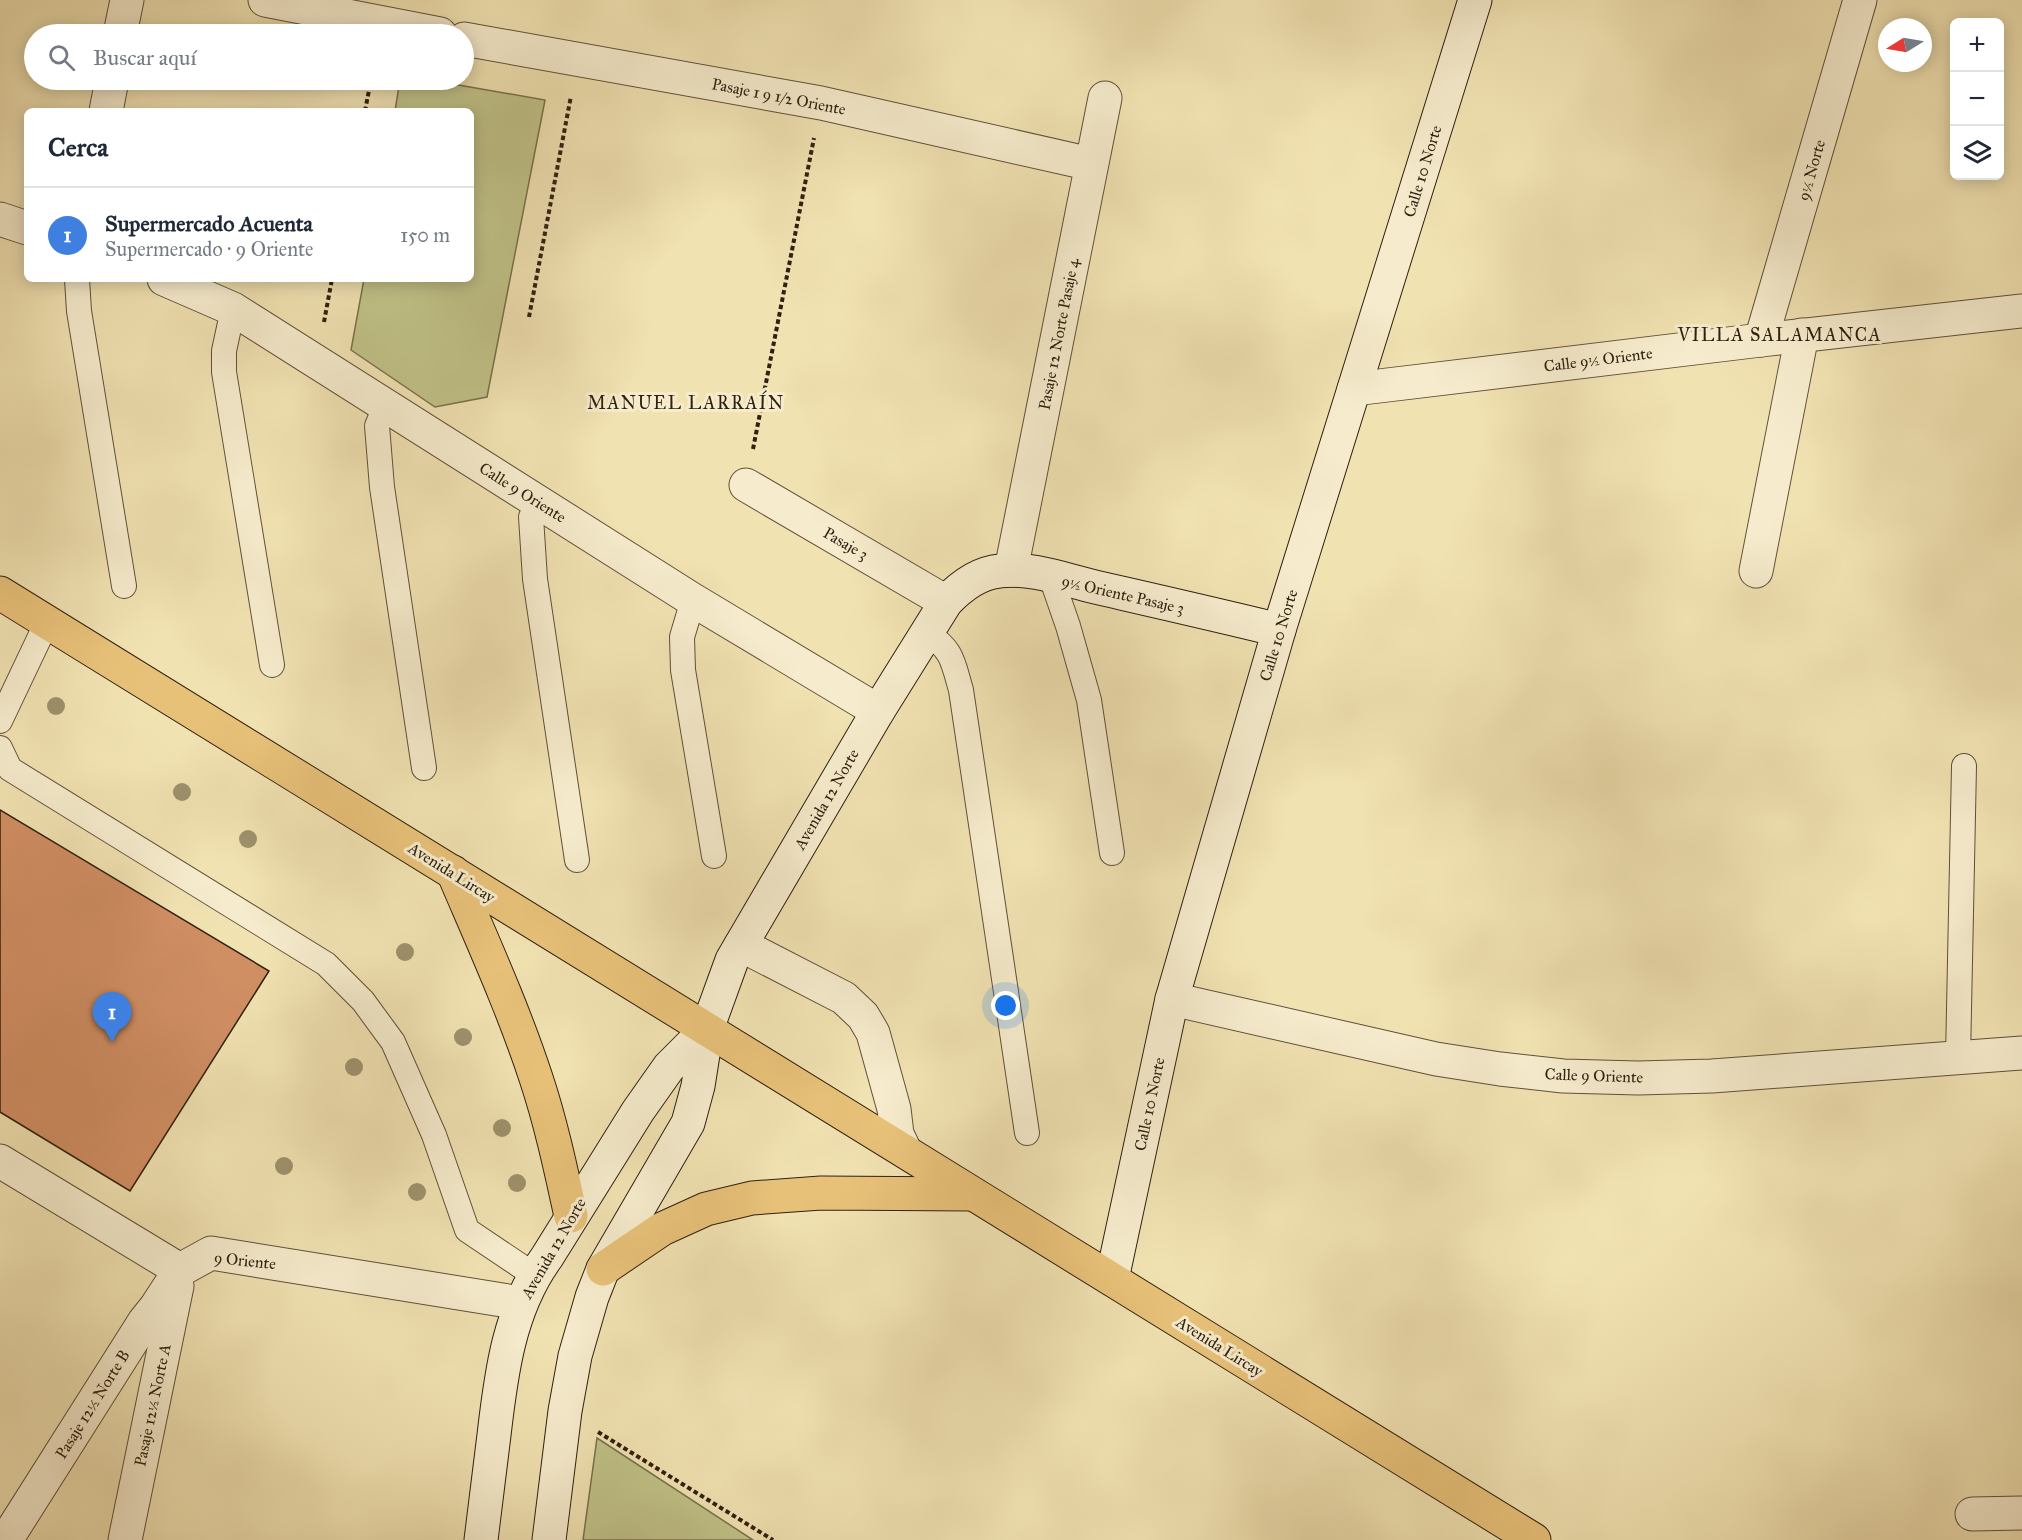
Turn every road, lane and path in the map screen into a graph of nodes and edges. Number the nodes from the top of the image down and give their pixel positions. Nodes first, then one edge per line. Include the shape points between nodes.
1 (127, 0) edge
2 (266, 0) edge
3 (1475, 0) edge
4 (1860, 0) edge
5 (122, 24) edge
6 (389, 24) edge
7 (474, 41) edge
8 (578, 60) junction
9 (110, 90) edge
10 (369, 90) edge
11 (1105, 98) dead end
12 (821, 103) junction
13 (107, 108) edge
14 (366, 108) edge
15 (1091, 164) junction
16 (0, 219) edge
17 (24, 227) edge
18 (77, 282) edge
19 (171, 282) edge
20 (233, 309) junction
21 (2022, 311) edge
22 (529, 317) dead end
23 (1802, 335) junction
24 (1761, 340) junction
25 (1354, 389) junction
26 (386, 404) junction
27 (746, 485) joint
28 (538, 501) junction
29 (1011, 570) junction
30 (1756, 571) dead end
31 (1051, 577) junction
32 (124, 586) dead end
33 (957, 592) junction
34 (0, 593) edge
35 (693, 600) junction
36 (47, 622) junction
37 (1279, 630) junction
38 (927, 634) junction
39 (272, 665) dead end
40 (878, 711) junction
41 (0, 721) edge
42 (0, 748) edge
43 (1964, 766) dead end
44 (424, 768) dead end
45 (1112, 853) dead end
46 (714, 856) dead end
47 (577, 860) dead end
48 (453, 872) junction
49 (741, 945) junction
50 (1172, 999) junction
51 (707, 1029) junction
52 (2022, 1053) edge
53 (1958, 1058) junction
54 (1027, 1133) dead end
55 (905, 1151) junction
56 (0, 1161) edge
57 (974, 1194) junction
58 (571, 1216) junction
59 (603, 1269) junction
60 (180, 1270) junction
61 (1112, 1279) junction
62 (527, 1289) junction
63 (565, 1411) junction
64 (2022, 1513) edge
65 (1972, 1514) dead end
66 (1513, 1534) edge
67 (3, 1539) edge
68 (125, 1540) edge
69 (481, 1540) edge
70 (549, 1540) edge
71 (773, 1540) edge

1 - 5 street
2 - 6 street
3 - 25 street, Calle 10 Norte
4 - 24 street, 9½ Norte
7 - 8 street, Pasaje 1 9 1/2 Oriente
8 - 12 street, Pasaje 1 9 1/2 Oriente
8 - 22 path
9 - 13 street
10 - 14 path
11 - 15 street, Pasaje 12 Norte Pasaje 4
12 - 15 street, Pasaje 1 9 1/2 Oriente
12 - 27 path
15 - 29 street, Pasaje 12 Norte Pasaje 4
16 - 17 street
18 - 32 lane
19 - 20 street, Calle 9 Oriente
20 - 26 street, Calle 9 Oriente
20 - 39 lane via 224,372
21 - 23 street, Calle 9½ Oriente
23 - 24 street, Calle 9½ Oriente
23 - 30 street
24 - 25 street, Calle 9½ Oriente
25 - 37 street, Calle 10 Norte
26 - 28 street, Calle 9 Oriente
26 - 44 lane via 377,426 382,487
27 - 33 street, Pasaje 3
28 - 35 street, Calle 9 Oriente
28 - 47 lane via 531,517 535,579
29 - 31 street, 9½ Oriente Pasaje 3
29 - 33 street, 9½ Oriente Pasaje 3 via 989,573
31 - 37 street, 9½ Oriente Pasaje 3
31 - 45 lane via 1089,700
33 - 38 street, Avenida 12 Norte
34 - 36 main road, Avenida Lircay
35 - 40 street, Calle 9 Oriente
35 - 46 lane via 682,638 683,670
36 - 41 lane
36 - 48 main road, Avenida Lircay
37 - 50 street, Calle 10 Norte
38 - 40 street, Avenida 12 Norte
38 - 54 lane via 950,654 962,690
40 - 49 street, Avenida 12 Norte
42 - 62 lane via 10,769 326,964 363,1001 393,1042 434,1136 467,1230
43 - 53 lane
48 - 51 main road, Avenida Lircay
48 - 58 main road via 536,1078
49 - 51 street, Avenida 12 Norte
49 - 55 street via 844,999 863,1016 873,1033 897,1134
50 - 53 street, Calle 9 Oriente via 1436,1059 1563,1076 1712,1076
50 - 61 street, Calle 10 Norte
51 - 55 main road, Avenida Lircay
51 - 58 street, Avenida 12 Norte via 669,1067
51 - 59 street, Avenida 12 Norte via 688,1123
52 - 53 street, Calle 9 Oriente
55 - 57 main road, Avenida Lircay
56 - 60 street
57 - 59 main road via 821,1193 752,1198 706,1209 662,1229
57 - 61 main road, Avenida Lircay
58 - 62 street, Avenida 12 Norte
59 - 63 street, Avenida 12 Norte via 583,1326
60 - 62 street, 9 Oriente via 212,1253
60 - 67 street, Pasaje 12½ Norte B
60 - 68 street, Pasaje 12½ Norte A
61 - 66 main road, Avenida Lircay
62 - 69 street, Avenida 12 Norte via 501,1378
63 - 70 street, Avenida 12 Norte
63 - 71 path
64 - 65 street

